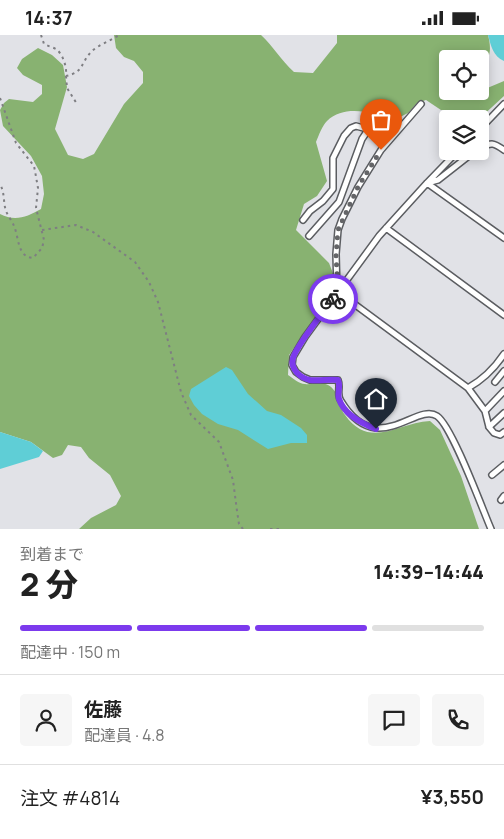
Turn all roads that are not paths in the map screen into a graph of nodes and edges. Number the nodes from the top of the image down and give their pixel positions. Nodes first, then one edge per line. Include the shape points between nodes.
1 (504, 103) edge
2 (422, 104) dead end
3 (489, 119) edge
4 (368, 130) junction
5 (397, 131) junction
6 (489, 144) edge
7 (504, 150) edge
8 (449, 160) edge
9 (464, 160) edge
10 (427, 183) junction
11 (303, 220) dead end
12 (386, 229) junction
13 (309, 237) dead end
14 (504, 238) edge
15 (338, 292) junction
16 (504, 315) edge
17 (504, 355) edge
18 (504, 371) edge
19 (495, 382) dead end
20 (468, 388) junction
21 (504, 391) edge
22 (485, 411) junction
23 (504, 413) edge
24 (489, 427) junction
25 (504, 432) edge
26 (504, 465) edge
27 (492, 475) dead end
28 (491, 529) edge

1 - 3 lane
2 - 5 lane
4 - 5 lane via 382,133
4 - 11 lane via 356,126 344,136 333,158 333,189
4 - 13 lane via 358,148 339,202
5 - 15 lane via 381,150 342,219 336,255
6 - 7 lane
8 - 10 lane
9 - 10 lane via 438,180
10 - 12 lane
10 - 14 lane
12 - 15 lane
12 - 16 lane
15 - 20 lane
15 - 28 lane via 294,357 292,365 296,372 310,380 338,380 339,399 351,415 376,429 396,426 428,414 436,415 450,432
17 - 20 lane via 482,381
18 - 19 lane
20 - 22 lane
21 - 22 lane
22 - 24 lane
23 - 24 lane
24 - 25 lane via 500,435
26 - 27 lane

